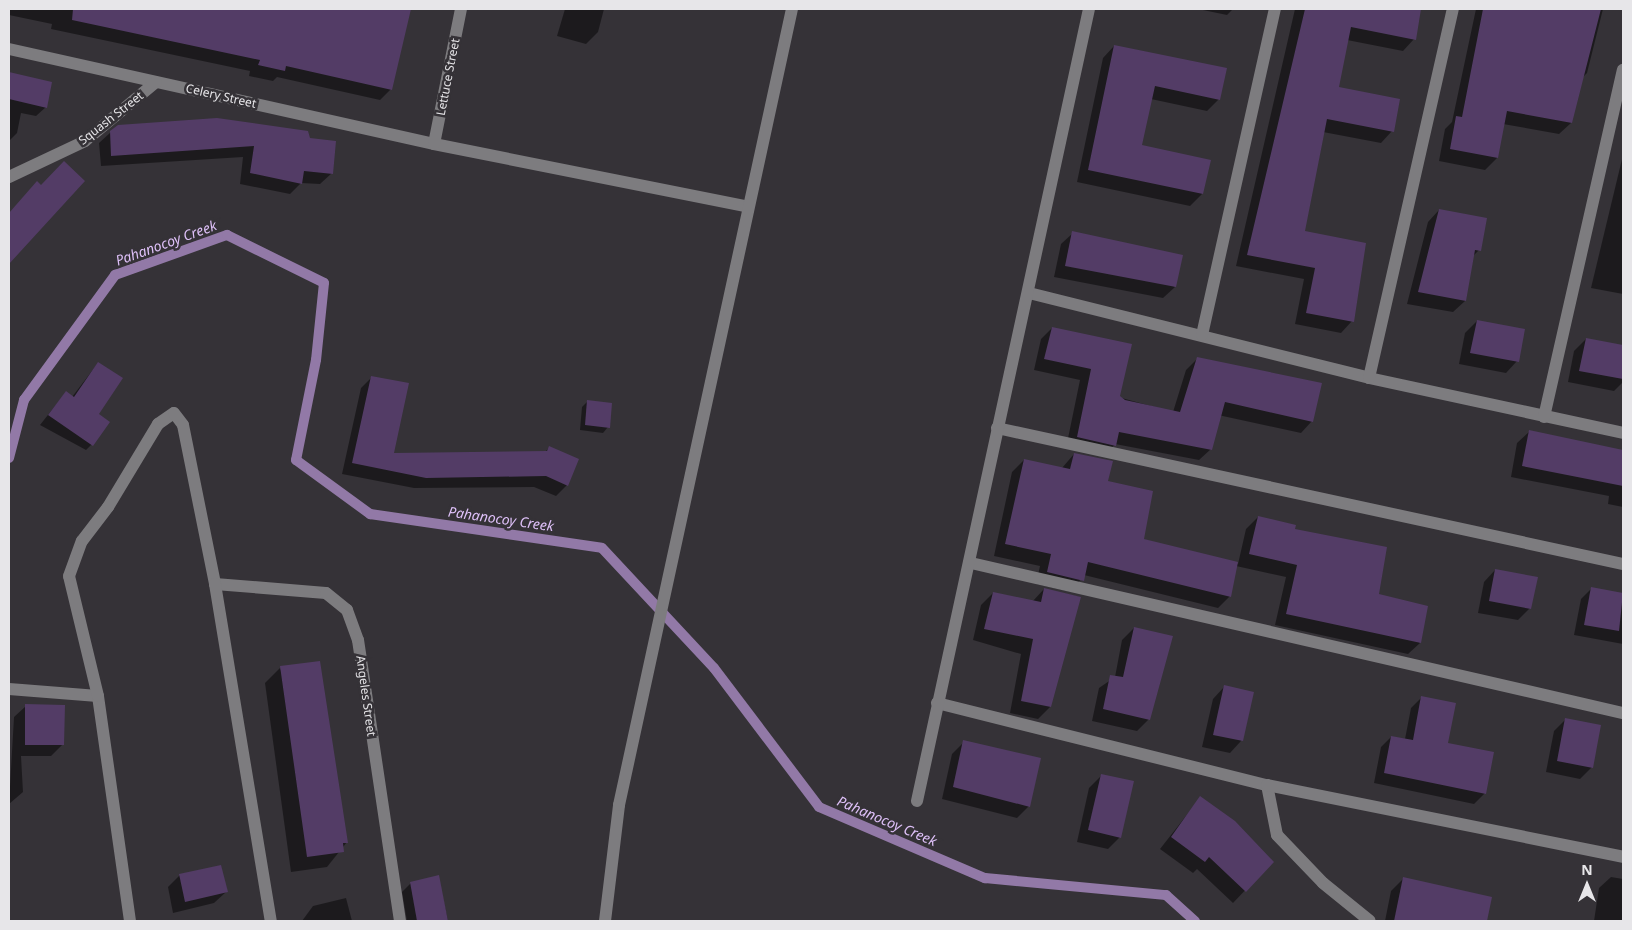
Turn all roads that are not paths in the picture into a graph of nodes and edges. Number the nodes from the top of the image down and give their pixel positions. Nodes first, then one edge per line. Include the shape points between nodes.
1 (461, 9) edge
2 (792, 9) edge
3 (1089, 9) edge
4 (1276, 9) edge
5 (1452, 9) edge
6 (9, 49) edge
7 (1623, 70) edge
8 (156, 82) junction
9 (434, 144) junction
10 (9, 177) edge
11 (748, 207) junction
12 (1029, 293) junction
13 (1202, 335) junction
14 (1369, 378) junction
15 (1544, 417) junction
16 (997, 428) junction
17 (1623, 432) edge
18 (972, 563) junction
19 (1623, 564) edge
20 (215, 584) junction
21 (9, 689) edge
22 (98, 696) junction
23 (937, 703) junction
24 (1623, 713) edge
25 (1267, 785) junction
26 (917, 801) dead end
27 (1623, 857) edge
28 (130, 921) edge
29 (271, 921) edge
30 (400, 921) edge
31 (604, 921) edge
32 (1370, 921) edge

1 - 9 street, Lettuce Street
2 - 11 street
3 - 12 street
4 - 13 street
5 - 14 street
6 - 8 street, Celery Street
7 - 15 street
8 - 9 street, Celery Street
8 - 10 street, Squash Street via 85,141
9 - 11 street, Celery Street
11 - 31 street via 619,805
12 - 13 street
12 - 16 street
13 - 14 street
14 - 15 street
15 - 17 street
16 - 18 street
16 - 19 street
18 - 23 street
18 - 24 street
20 - 22 street via 183,425 174,414 166,416 82,541 69,576
20 - 29 street
20 - 30 street, Angeles Street via 326,593 347,610 358,640
21 - 22 street
22 - 28 street
23 - 25 street
23 - 26 street
25 - 27 street
25 - 32 street via 1277,835 1323,883

